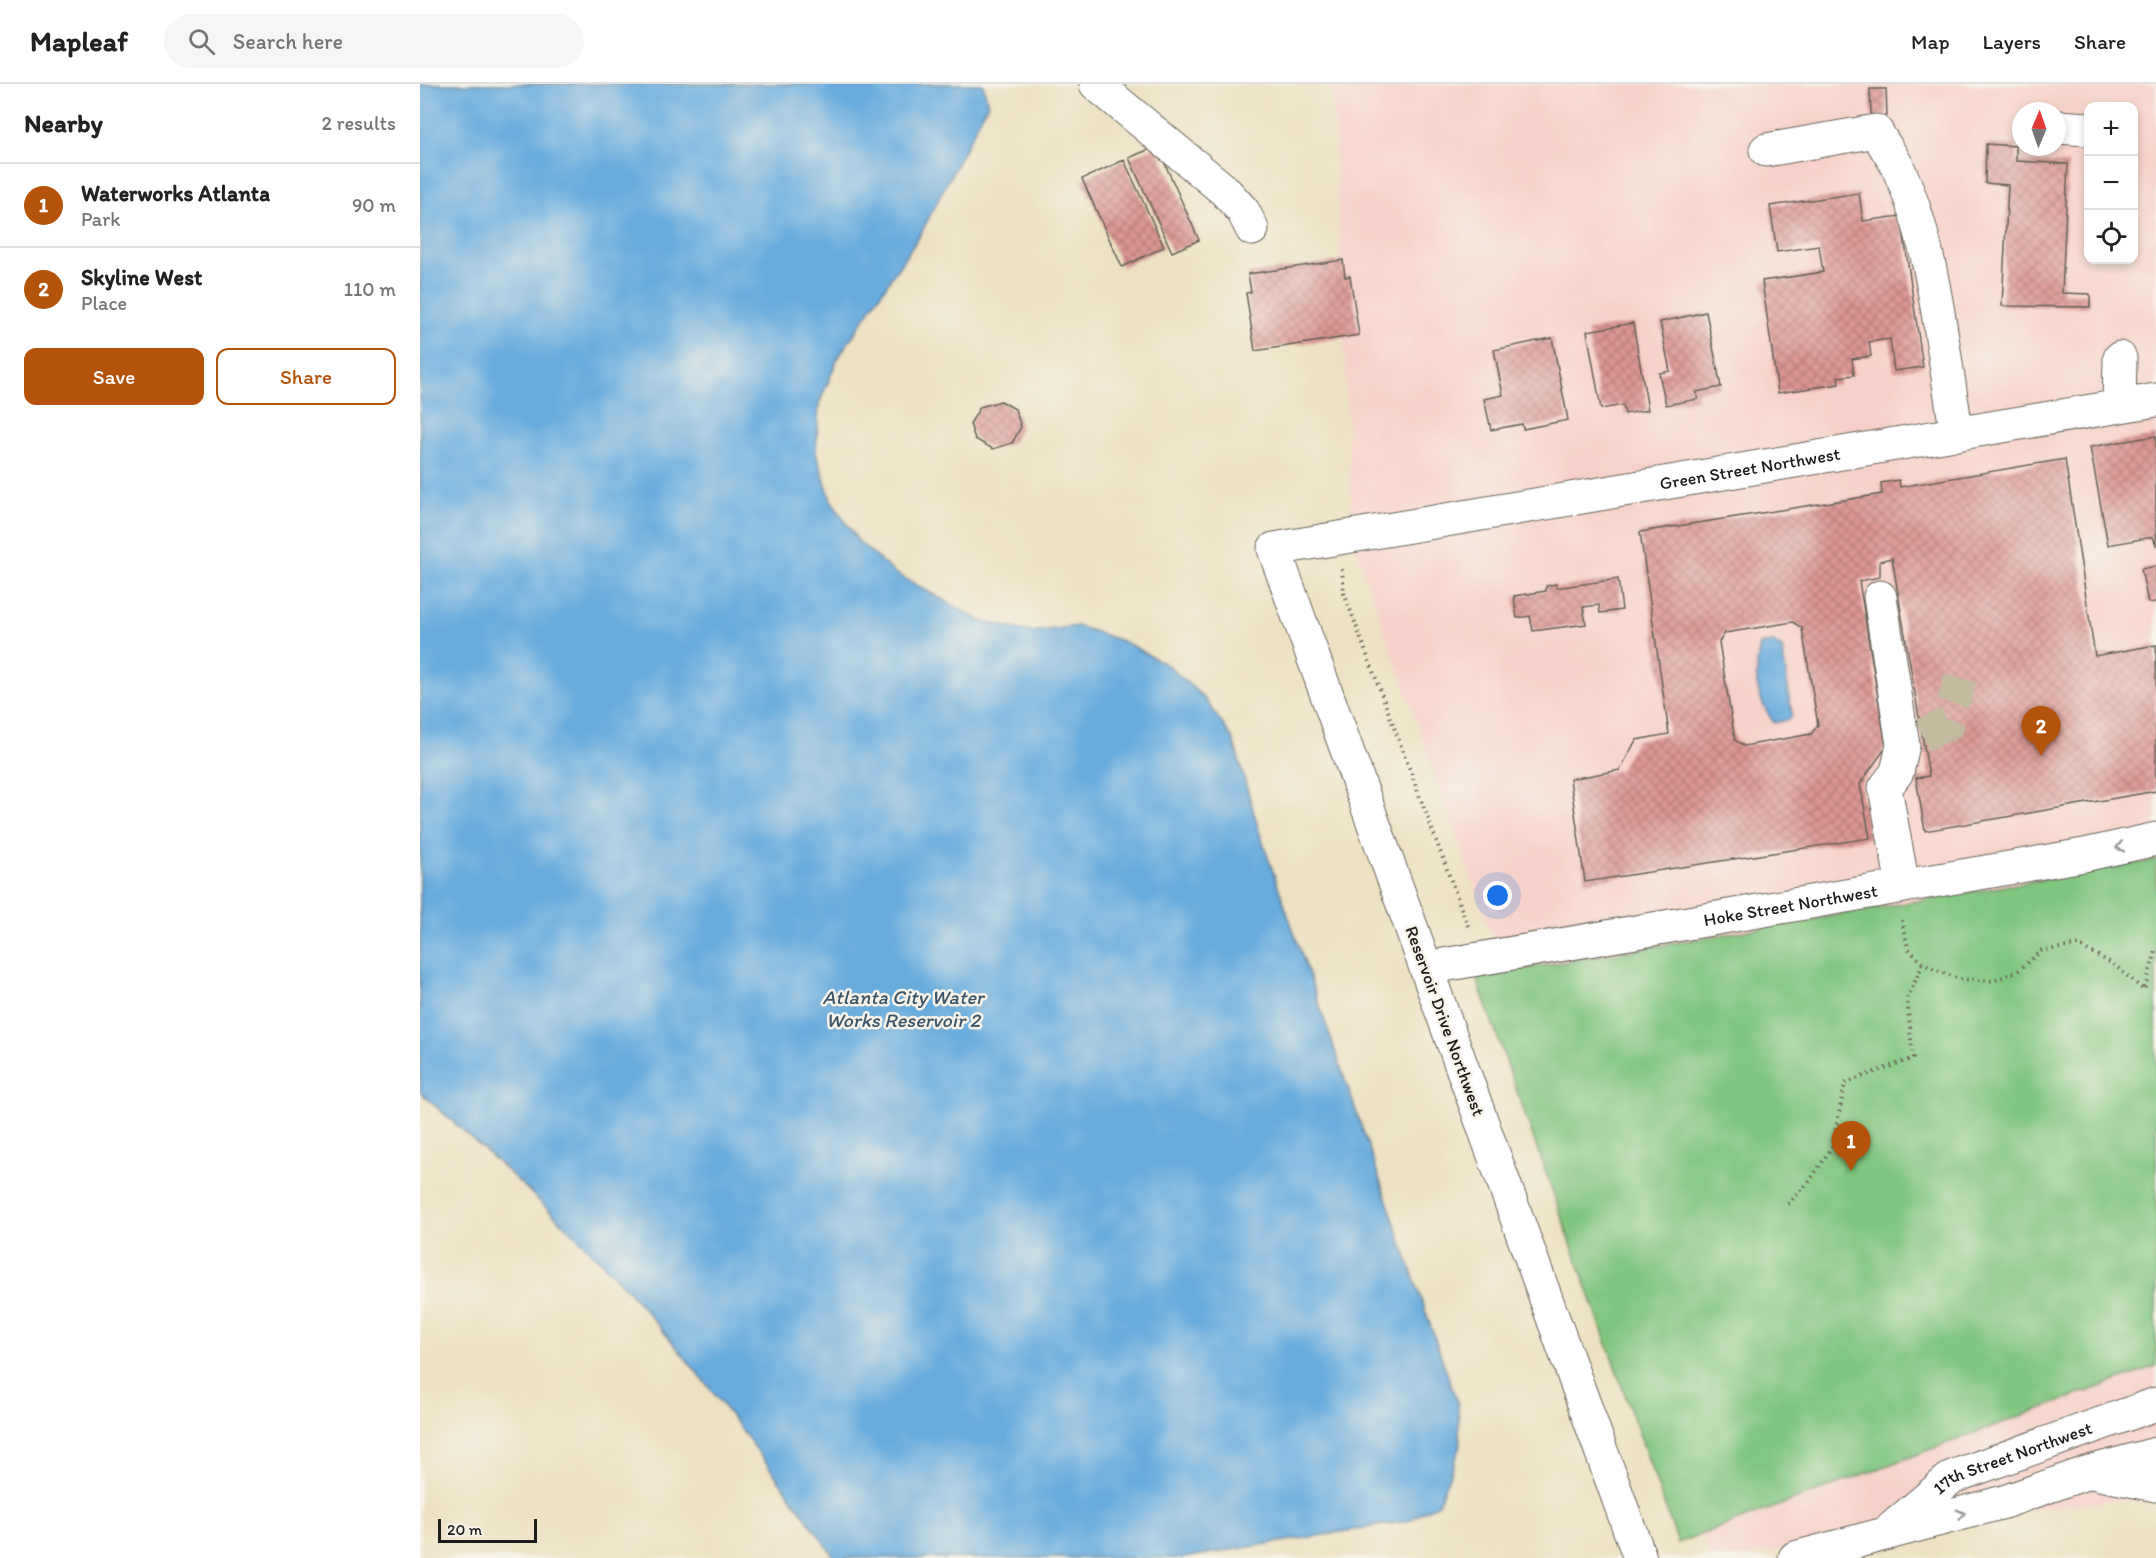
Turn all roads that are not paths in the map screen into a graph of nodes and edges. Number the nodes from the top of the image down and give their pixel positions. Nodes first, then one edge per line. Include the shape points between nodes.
1 (1096, 84) edge
2 (2066, 128) edge
3 (2084, 129) edge
4 (1766, 150) dead end
5 (1252, 229) dead end
6 (2120, 358) dead end
7 (2156, 400) edge
8 (2119, 406) junction
9 (1957, 434) junction
10 (1344, 537) joint
11 (1880, 597) dead end
12 (2156, 839) edge
13 (1899, 887) junction
14 (1426, 968) junction
15 (2156, 1404) edge
16 (2156, 1454) edge
17 (2086, 1473) junction
18 (2156, 1485) edge
19 (1884, 1534) junction
20 (1640, 1558) edge
21 (1795, 1558) edge

1 - 5 street via 1224,190 1243,211
2 - 3 street
4 - 9 street via 1876,131 1898,169 1914,211
6 - 8 street
7 - 8 street, Green Street Northwest
8 - 9 street, Green Street Northwest
9 - 10 street, Green Street Northwest
10 - 14 street, Reservoir Drive Northwest via 1274,549
11 - 13 street via 1913,740 1885,789
12 -> 13 street, Hoke Street Northwest
13 - 14 street, Hoke Street Northwest
14 - 20 street, Reservoir Drive Northwest
15 - 19 street, 17th Street Northwest via 1952,1477
16 - 17 street, 17th Street Northwest
17 - 18 street
19 -> 17 street, 17th Street Northwest via 2004,1502
19 - 21 street, 17th Street Northwest

